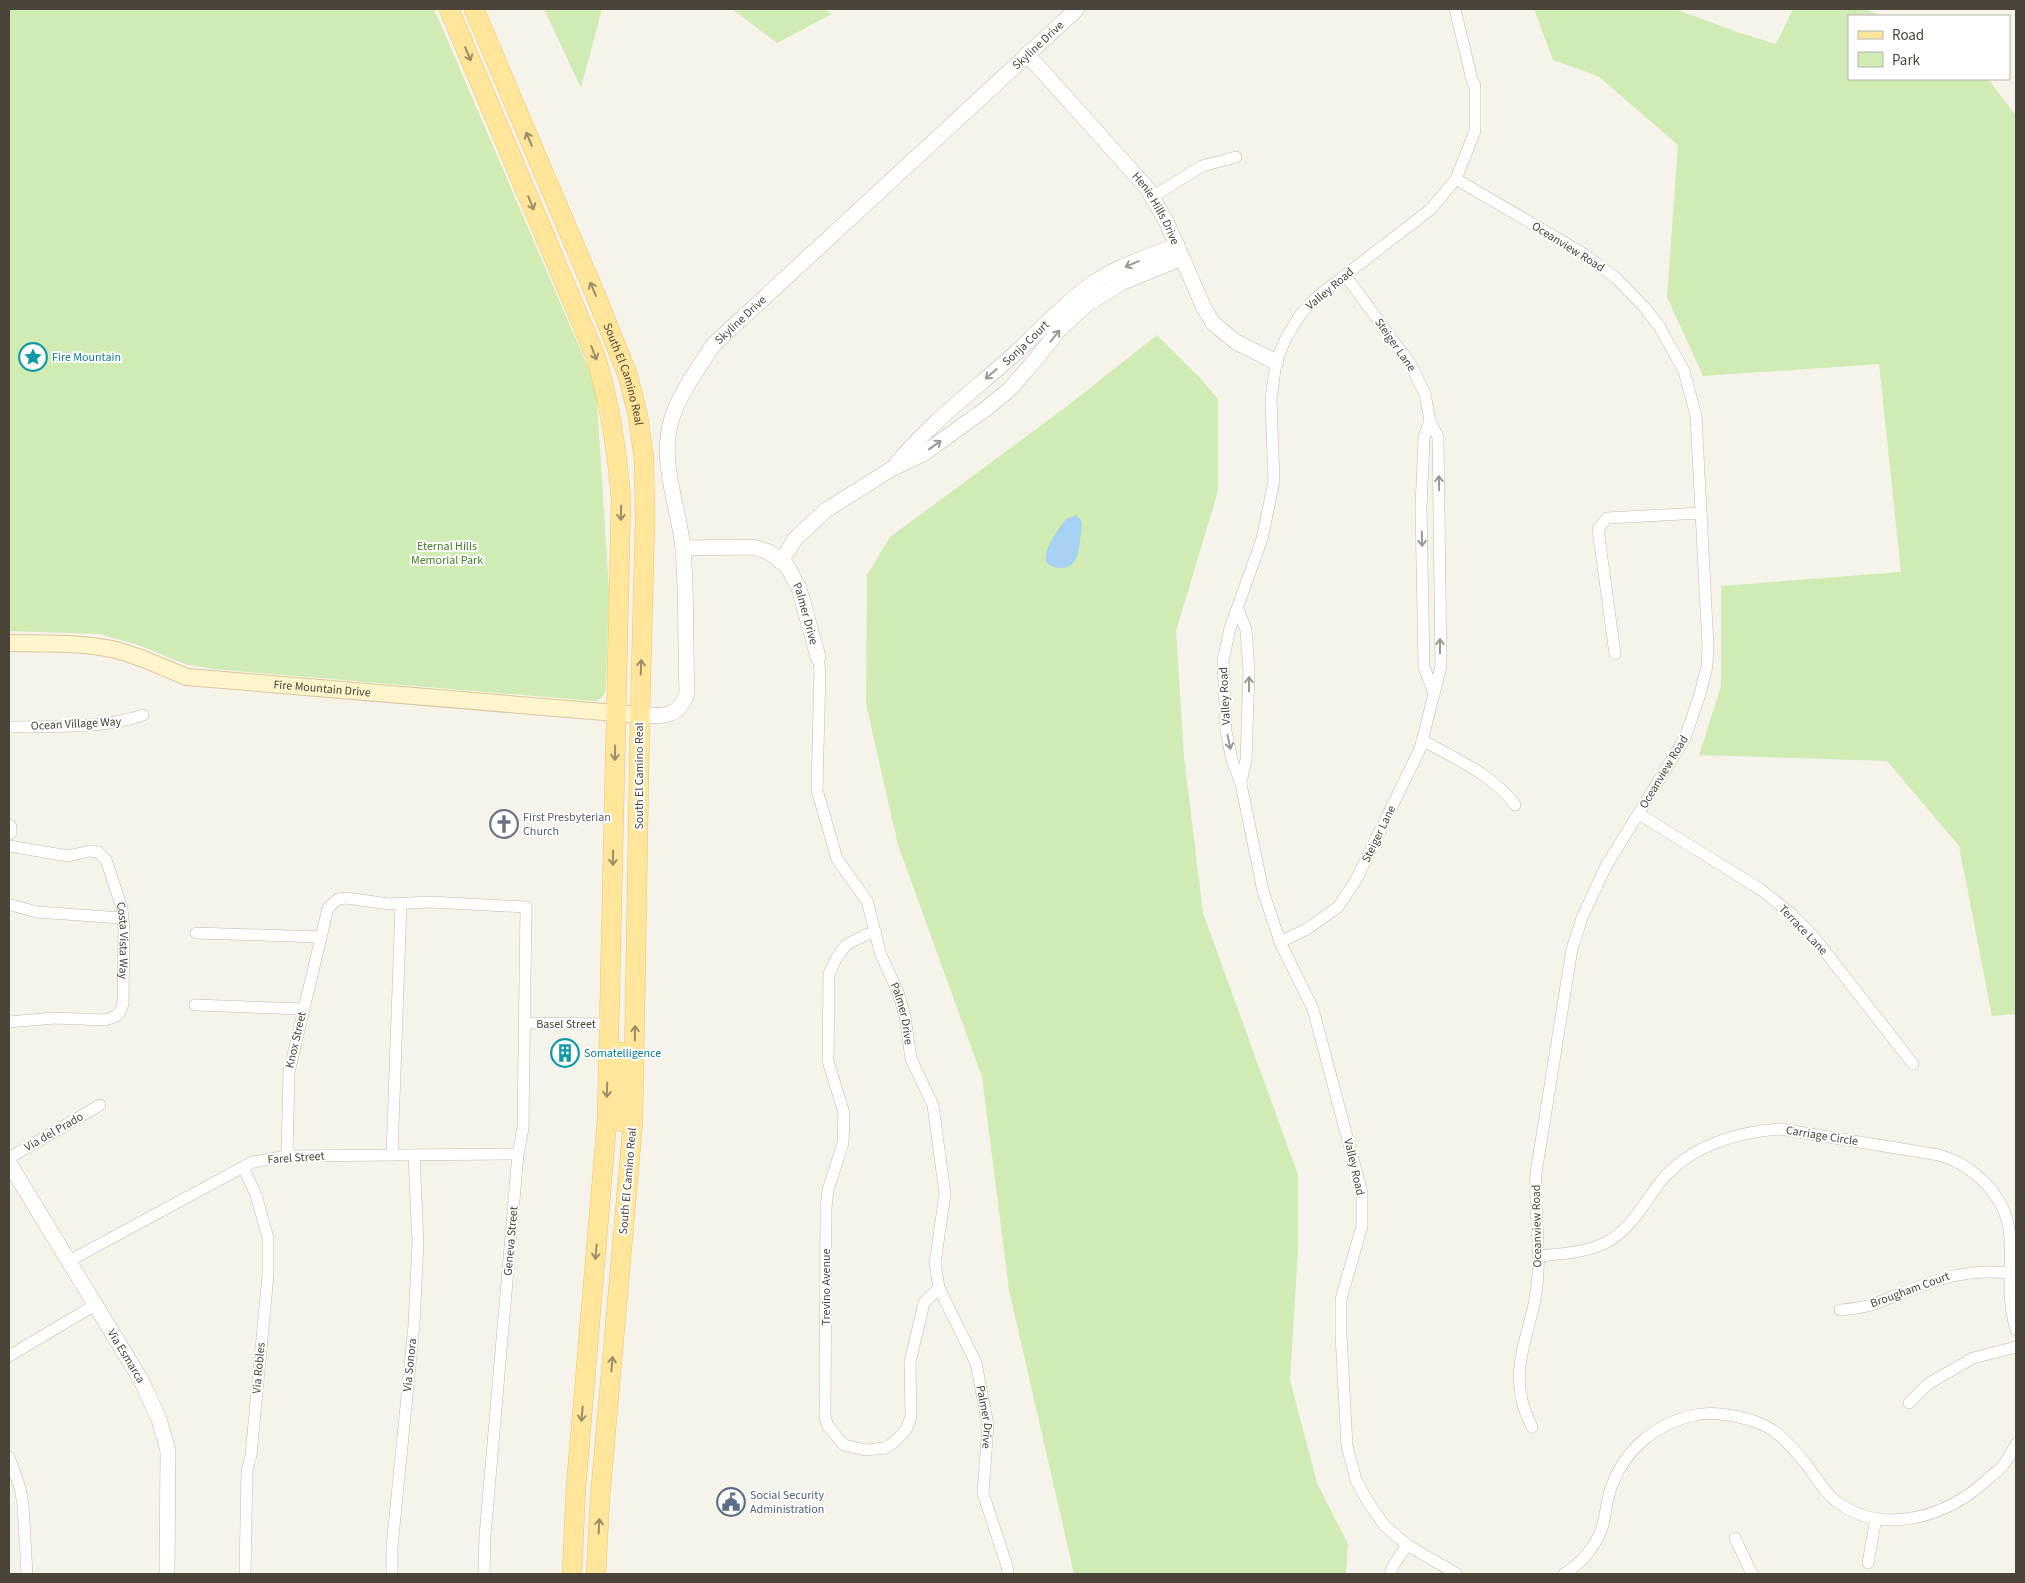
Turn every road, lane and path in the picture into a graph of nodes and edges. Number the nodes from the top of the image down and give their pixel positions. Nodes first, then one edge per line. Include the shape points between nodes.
1 (449, 9) edge
2 (474, 9) edge
3 (1077, 9) edge
4 (1454, 9) edge
5 (1027, 54) junction
6 (1236, 157) dead end
7 (1456, 179) junction
8 (1152, 197) junction
9 (1179, 252) junction
10 (1345, 275) junction
11 (1276, 362) junction
12 (1430, 422) junction
13 (893, 468) junction
14 (1701, 513) junction
15 (682, 548) junction
16 (781, 562) junction
17 (1238, 609) junction
18 (9, 643) edge
19 (1615, 654) dead end
20 (818, 657) joint
21 (1434, 693) junction
22 (616, 714) junction
23 (143, 715) dead end
24 (640, 716) junction
25 (9, 727) edge
26 (1422, 740) junction
27 (1241, 784) junction
28 (1515, 805) dead end
29 (1639, 814) junction
30 (9, 827) edge
31 (9, 832) edge
32 (9, 846) edge
33 (401, 904) junction
34 (11, 905) dead end
35 (526, 907) joint
36 (122, 918) junction
37 (322, 931) junction
38 (876, 932) junction
39 (196, 933) dead end
40 (1280, 942) junction
41 (195, 1005) dead end
42 (303, 1009) junction
43 (9, 1022) edge
44 (524, 1023) junction
45 (609, 1024) junction
46 (1913, 1064) dead end
47 (100, 1106) dead end
48 (632, 1134) junction
49 (518, 1154) junction
50 (392, 1155) junction
51 (287, 1156) junction
52 (414, 1156) junction
53 (9, 1158) edge
54 (9, 1163) edge
55 (243, 1167) junction
56 (1538, 1256) junction
57 (69, 1261) junction
58 (2009, 1273) junction
59 (940, 1288) junction
60 (95, 1305) junction
61 (1840, 1310) dead end
62 (2016, 1330) edge
63 (2016, 1347) edge
64 (9, 1356) edge
65 (1909, 1403) dead end
66 (1532, 1426) dead end
67 (2016, 1444) edge
68 (9, 1457) edge
69 (1876, 1518) junction
70 (1735, 1538) dead end
71 (1407, 1545) junction
72 (1868, 1563) dead end
73 (27, 1574) edge
74 (166, 1574) edge
75 (245, 1574) edge
76 (392, 1574) edge
77 (484, 1574) edge
78 (572, 1574) edge
79 (596, 1574) edge
80 (1008, 1574) edge
81 (1390, 1574) edge
82 (1457, 1574) edge
83 (1564, 1574) edge
84 (1752, 1574) edge

1 -> 22 main road, South El Camino Real via 591,346 605,388 618,459 621,499
24 -> 2 main road, South El Camino Real via 645,512 644,460 638,416 613,336
3 - 5 street, Skyline Drive
4 - 7 street, Valley Road via 1475,86 1475,130
5 - 8 street, Henie Hills Drive
5 - 15 street, Skyline Drive via 713,345 684,392 672,418 668,440 668,475
6 - 8 street via 1202,166
7 - 10 street, Valley Road via 1430,210
7 - 14 street, Oceanview Road via 1584,254 1616,278 1659,326 1684,371 1696,416
8 - 9 street, Henie Hills Drive
9 - 11 street, Henie Hills Drive via 1214,323 1236,342
13 -> 9 street, Sonja Court via 923,454 1010,389 1058,331 1087,304
9 -> 13 street, Sonja Court via 1110,274 1060,308 1013,355 915,441
10 - 11 street, Valley Road via 1300,315
10 - 12 street, Steiger Lane via 1411,365 1425,394
11 - 17 street, Valley Road via 1271,399 1274,481 1262,539
21 -> 12 street, Steiger Lane via 1440,666 1440,515 1438,437
12 -> 21 street, Steiger Lane via 1424,437 1424,667
13 - 16 street, Sonja Court via 826,510 795,539
14 - 19 street via 1608,518 1598,528
14 - 29 street, Oceanview Road via 1707,666 1685,738
15 - 16 street, Palmer Drive via 753,546 769,552
15 - 24 street, Skyline Drive via 687,693 682,706 666,716
16 - 20 street, Palmer Drive via 787,566 799,588
27 -> 17 street, Valley Road via 1246,760 1249,672 1246,630
17 -> 27 street, Valley Road via 1223,661 1226,731
18 - 22 main road, Fire Mountain Drive via 82,644 116,650 187,677
20 - 38 street, Palmer Drive via 817,790 837,859 867,901
21 - 26 street, Steiger Lane
22 - 24 main road, Fire Mountain Drive
22 -> 45 main road, South El Camino Real
23 - 25 street, Ocean Village Way via 101,723
48 -> 24 main road, South El Camino Real
26 - 28 street via 1493,782
26 - 40 street, Steiger Lane via 1356,880 1338,907 1307,929
27 - 40 street, Valley Road via 1263,891
29 - 46 street, Terrace Lane via 1760,889 1789,912 1813,936
29 - 56 street, Oceanview Road via 1606,866 1572,949 1536,1173
30 - 31 street
32 - 36 street, Costa Vista Way via 68,856 98,852 106,860 122,908
33 - 35 street, Knox Street via 430,902
33 - 37 street, Knox Street via 338,899 328,908
33 - 50 street
34 - 36 street via 37,912
35 - 44 street, Geneva Street
36 - 43 street, Costa Vista Way via 123,1004 116,1016 105,1020 54,1018
37 - 39 street
37 - 42 street, Knox Street
38 - 59 street, Palmer Drive via 905,1016 911,1059 933,1105 945,1194 935,1263
38 - 59 street, Trevino Avenue via 846,945 829,974 828,1060 844,1113 843,1143 828,1190 826,1208 825,1418 844,1444 865,1450 885,1448 906,1430 911,1417 910,1362 924,1302
40 - 71 street, Valley Road via 1313,1009 1362,1194 1362,1226 1341,1299 1347,1446 1356,1480 1368,1502 1384,1525
41 - 42 street
42 - 51 street, Knox Street via 288,1072
44 - 45 street, Basel Street
44 - 49 street, Geneva Street via 523,1128
45 - 48 main road via 617,1028 620,1035 620,1120
45 -> 78 main road, South El Camino Real via 605,1151 576,1487
47 - 53 street, Via del Prado
79 -> 48 main road, South El Camino Real
49 - 52 street, Farel Street
49 - 77 street, Geneva Street
50 - 51 street, Farel Street
50 - 52 street, Farel Street
51 - 55 street, Farel Street
52 - 76 street, Via Sonora via 418,1242 415,1306
54 - 57 street, Via Esmarca
55 - 57 street, Farel Street
55 - 75 street, Via Robles via 256,1195 268,1238 268,1275 248,1472
56 - 58 street, Carriage Circle via 1580,1252 1606,1242 1629,1226 1662,1180 1700,1149 1758,1130 1780,1129 1954,1160 1981,1177 2003,1209 2010,1236
56 - 66 street, Oceanview Road via 1534,1309 1520,1355 1518,1376 1524,1412
57 - 60 street, Via Esmarca
58 - 61 street, Brougham Court via 1988,1270 1954,1274 1869,1305
58 - 62 street, Carriage Circle via 2010,1310
59 - 80 street, Palmer Drive via 976,1363 988,1424 983,1493
60 - 64 street
60 - 74 street, Via Esmarca via 141,1380 159,1420 168,1451
63 - 65 street via 1974,1358 1928,1384
67 - 69 street via 2004,1465 1978,1489 1949,1507 1928,1516 1894,1520
68 - 73 street via 23,1504
69 - 72 street
69 - 83 street via 1837,1502 1823,1490 1805,1463 1775,1432 1725,1414 1696,1414 1668,1423 1644,1438 1627,1457 1612,1485 1596,1542 1575,1567
70 - 84 street
71 - 81 street
71 - 82 street

